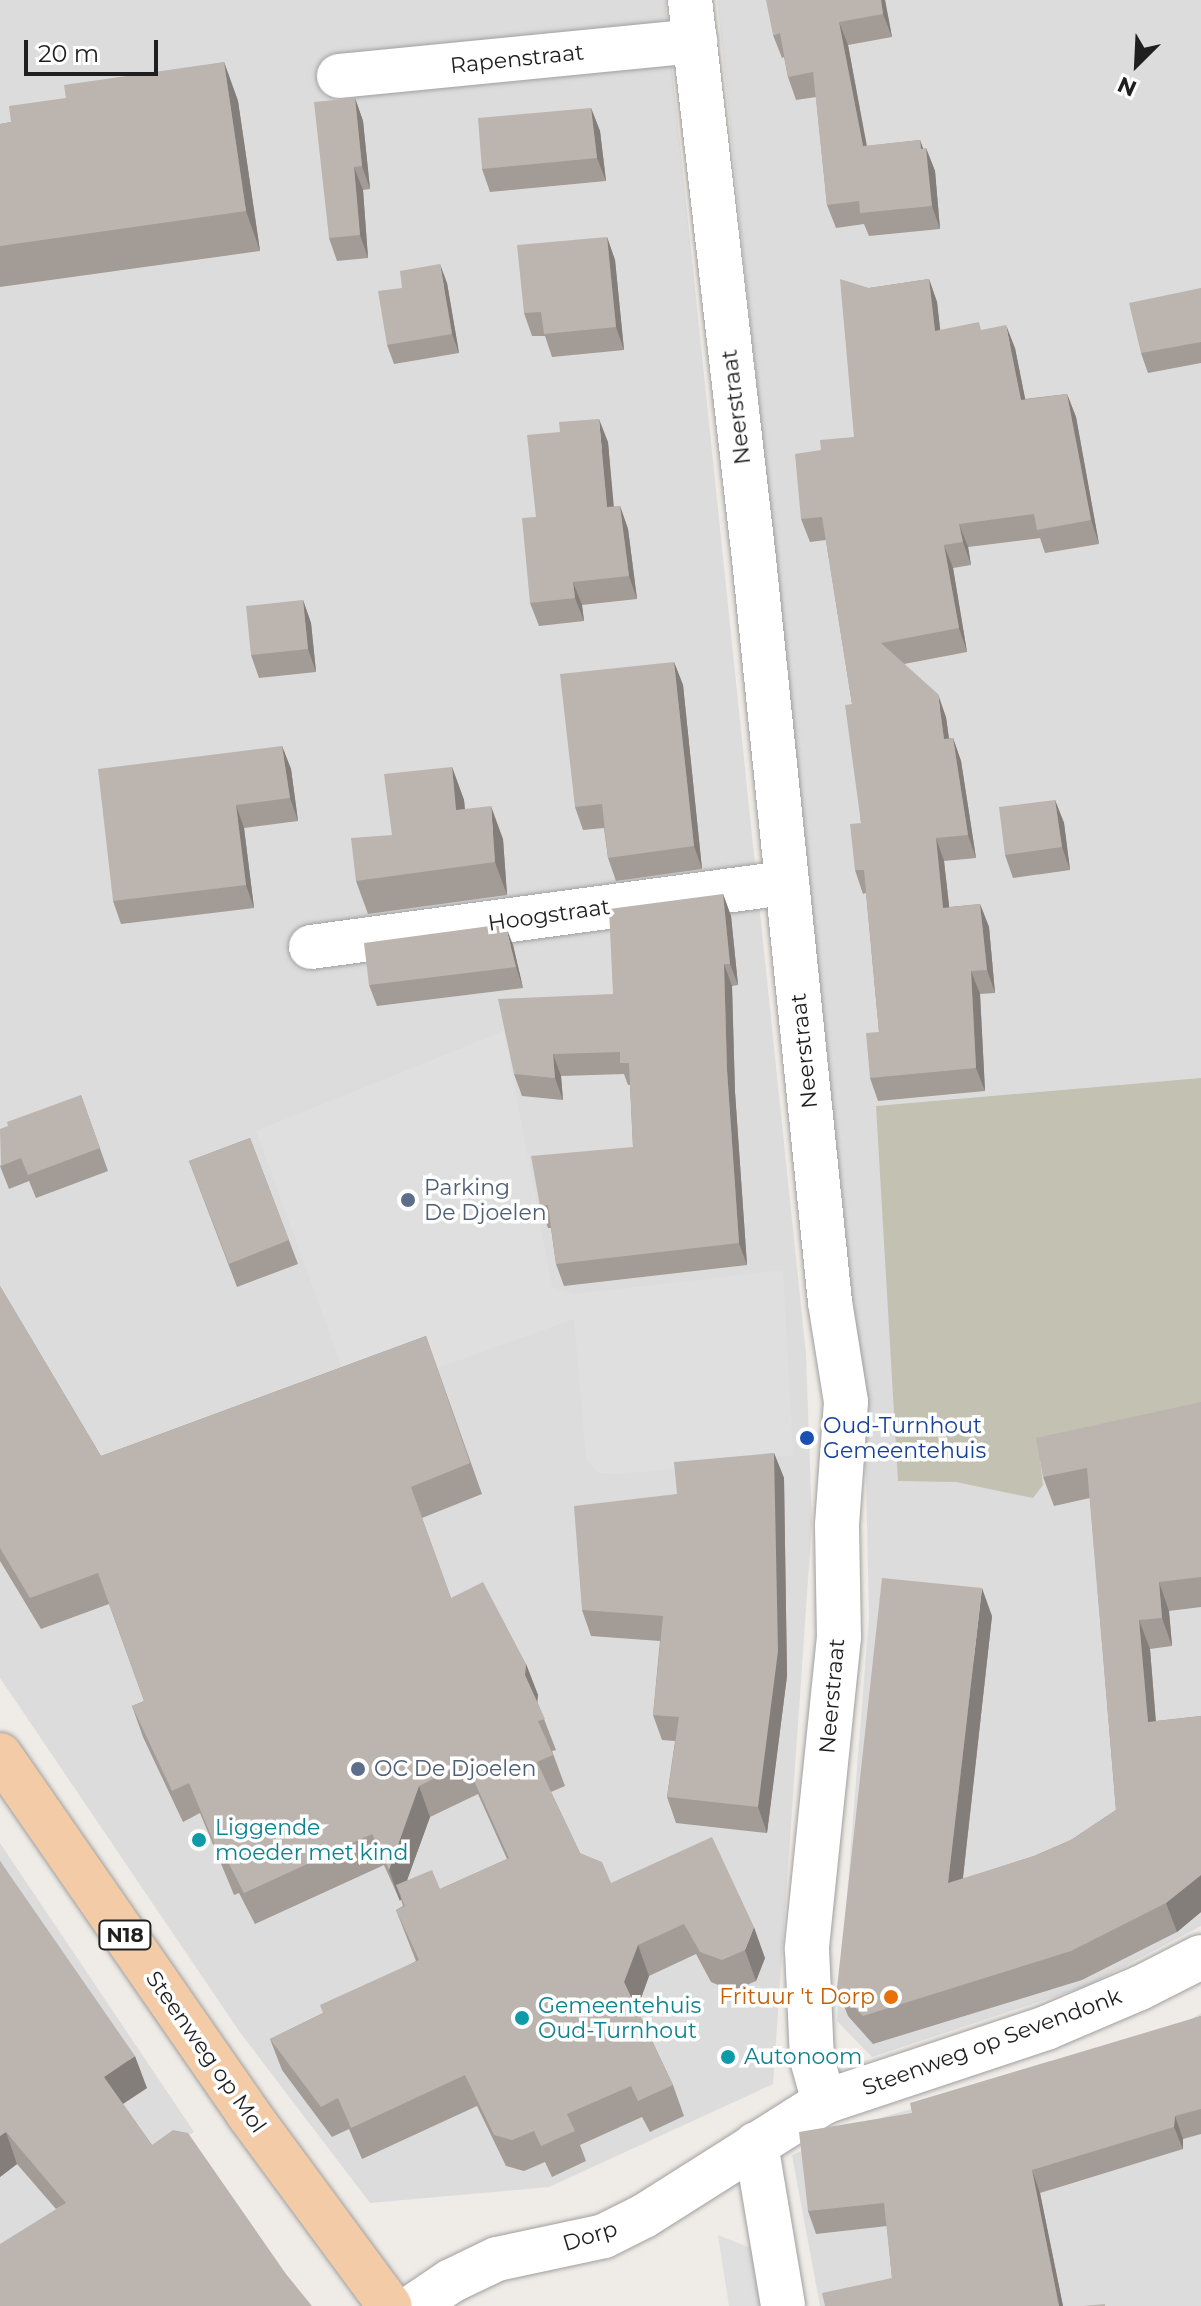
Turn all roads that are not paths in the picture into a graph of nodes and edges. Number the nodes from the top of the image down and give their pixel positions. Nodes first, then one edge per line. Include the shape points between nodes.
1 (693, 20) edge
2 (339, 76) dead end
3 (786, 883) junction
4 (311, 947) dead end
5 (0, 1755) edge
6 (1201, 1957) edge
7 (824, 2102) junction
8 (756, 2144) junction
9 (390, 2306) edge
10 (414, 2306) edge
11 (783, 2306) edge

1 - 2 street, Rapenstraat
1 - 3 street, Neerstraat
3 - 4 street, Hoogstraat
3 - 7 street, Neerstraat via 830,1302 846,1402 837,1525 839,1637 807,1949 812,2059
5 - 9 main road, Steenweg op Mol / N18 via 249,2115
6 - 7 street, Steenweg op Sevendonk via 1046,2028
7 - 8 street, Dorp
8 - 10 street, Dorp via 604,2236 497,2259
8 - 11 street

